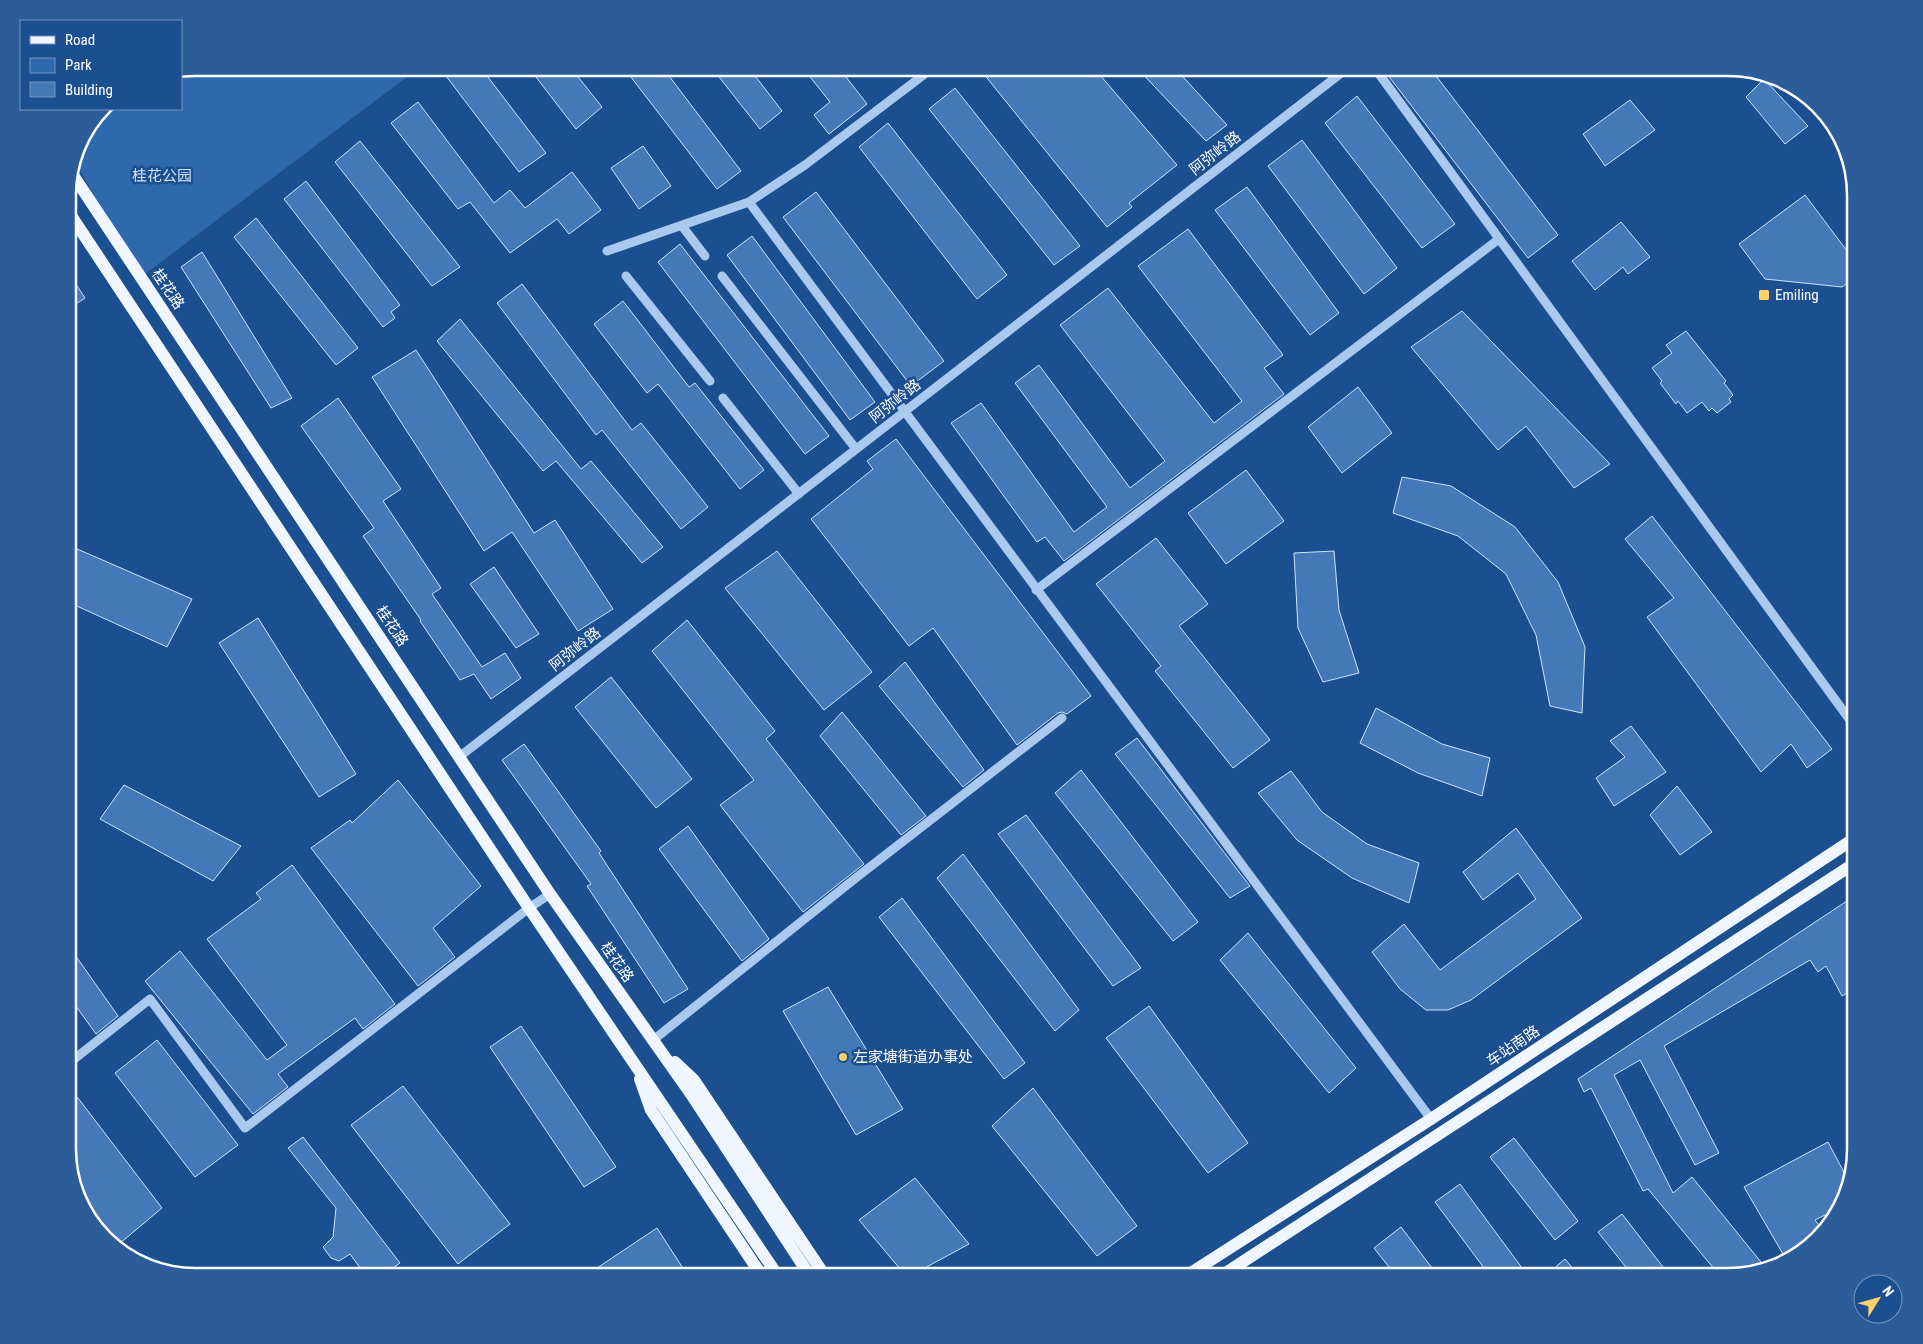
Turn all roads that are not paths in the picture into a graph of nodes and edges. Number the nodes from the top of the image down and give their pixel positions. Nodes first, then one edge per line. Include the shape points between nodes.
1 (1337, 76) edge
2 (1380, 76) edge
3 (923, 77) edge
4 (77, 181) edge
5 (749, 202) junction
6 (77, 225) edge
7 (682, 226) junction
8 (1499, 239) junction
9 (607, 250) dead end
10 (705, 256) dead end
11 (626, 276) dead end
12 (722, 276) dead end
13 (710, 380) dead end
14 (723, 398) dead end
15 (904, 412) junction
16 (856, 449) junction
17 (798, 494) junction
18 (1036, 590) junction
19 (1847, 715) edge
20 (1062, 718) dead end
21 (459, 757) junction
22 (1847, 844) edge
23 (1847, 869) edge
24 (550, 894) junction
25 (529, 908) junction
26 (652, 1041) junction
27 (77, 1057) edge
28 (632, 1058) junction
29 (1431, 1120) junction
30 (757, 1268) edge
31 (773, 1268) edge
32 (805, 1268) edge
33 (820, 1268) edge
34 (1199, 1268) edge
35 (1233, 1268) edge

1 - 15 street, 阿弥岭路
2 - 8 street
3 - 5 street via 806,165
4 - 21 main road, 桂花路
5 - 7 street
5 - 15 street
6 - 25 main road
7 - 9 street
7 - 10 street
8 - 18 street
8 - 19 street
11 - 13 street
12 - 16 street
14 - 17 street
15 - 16 street, 阿弥岭路
15 - 18 street
16 - 17 street, 阿弥岭路
17 - 21 street, 阿弥岭路
18 - 29 street
20 - 26 street
21 - 24 main road, 桂花路
22 - 29 main road, 车站南路
23 - 35 main road
24 - 25 street
24 - 26 main road, 桂花路
25 - 27 street via 245,1128 150,999
25 - 28 main road
26 - 32 main road, 桂花路 via 691,1094
26 - 33 main road via 694,1080
28 - 30 main road via 651,1110
28 - 31 main road
29 - 34 main road, 车站南路

